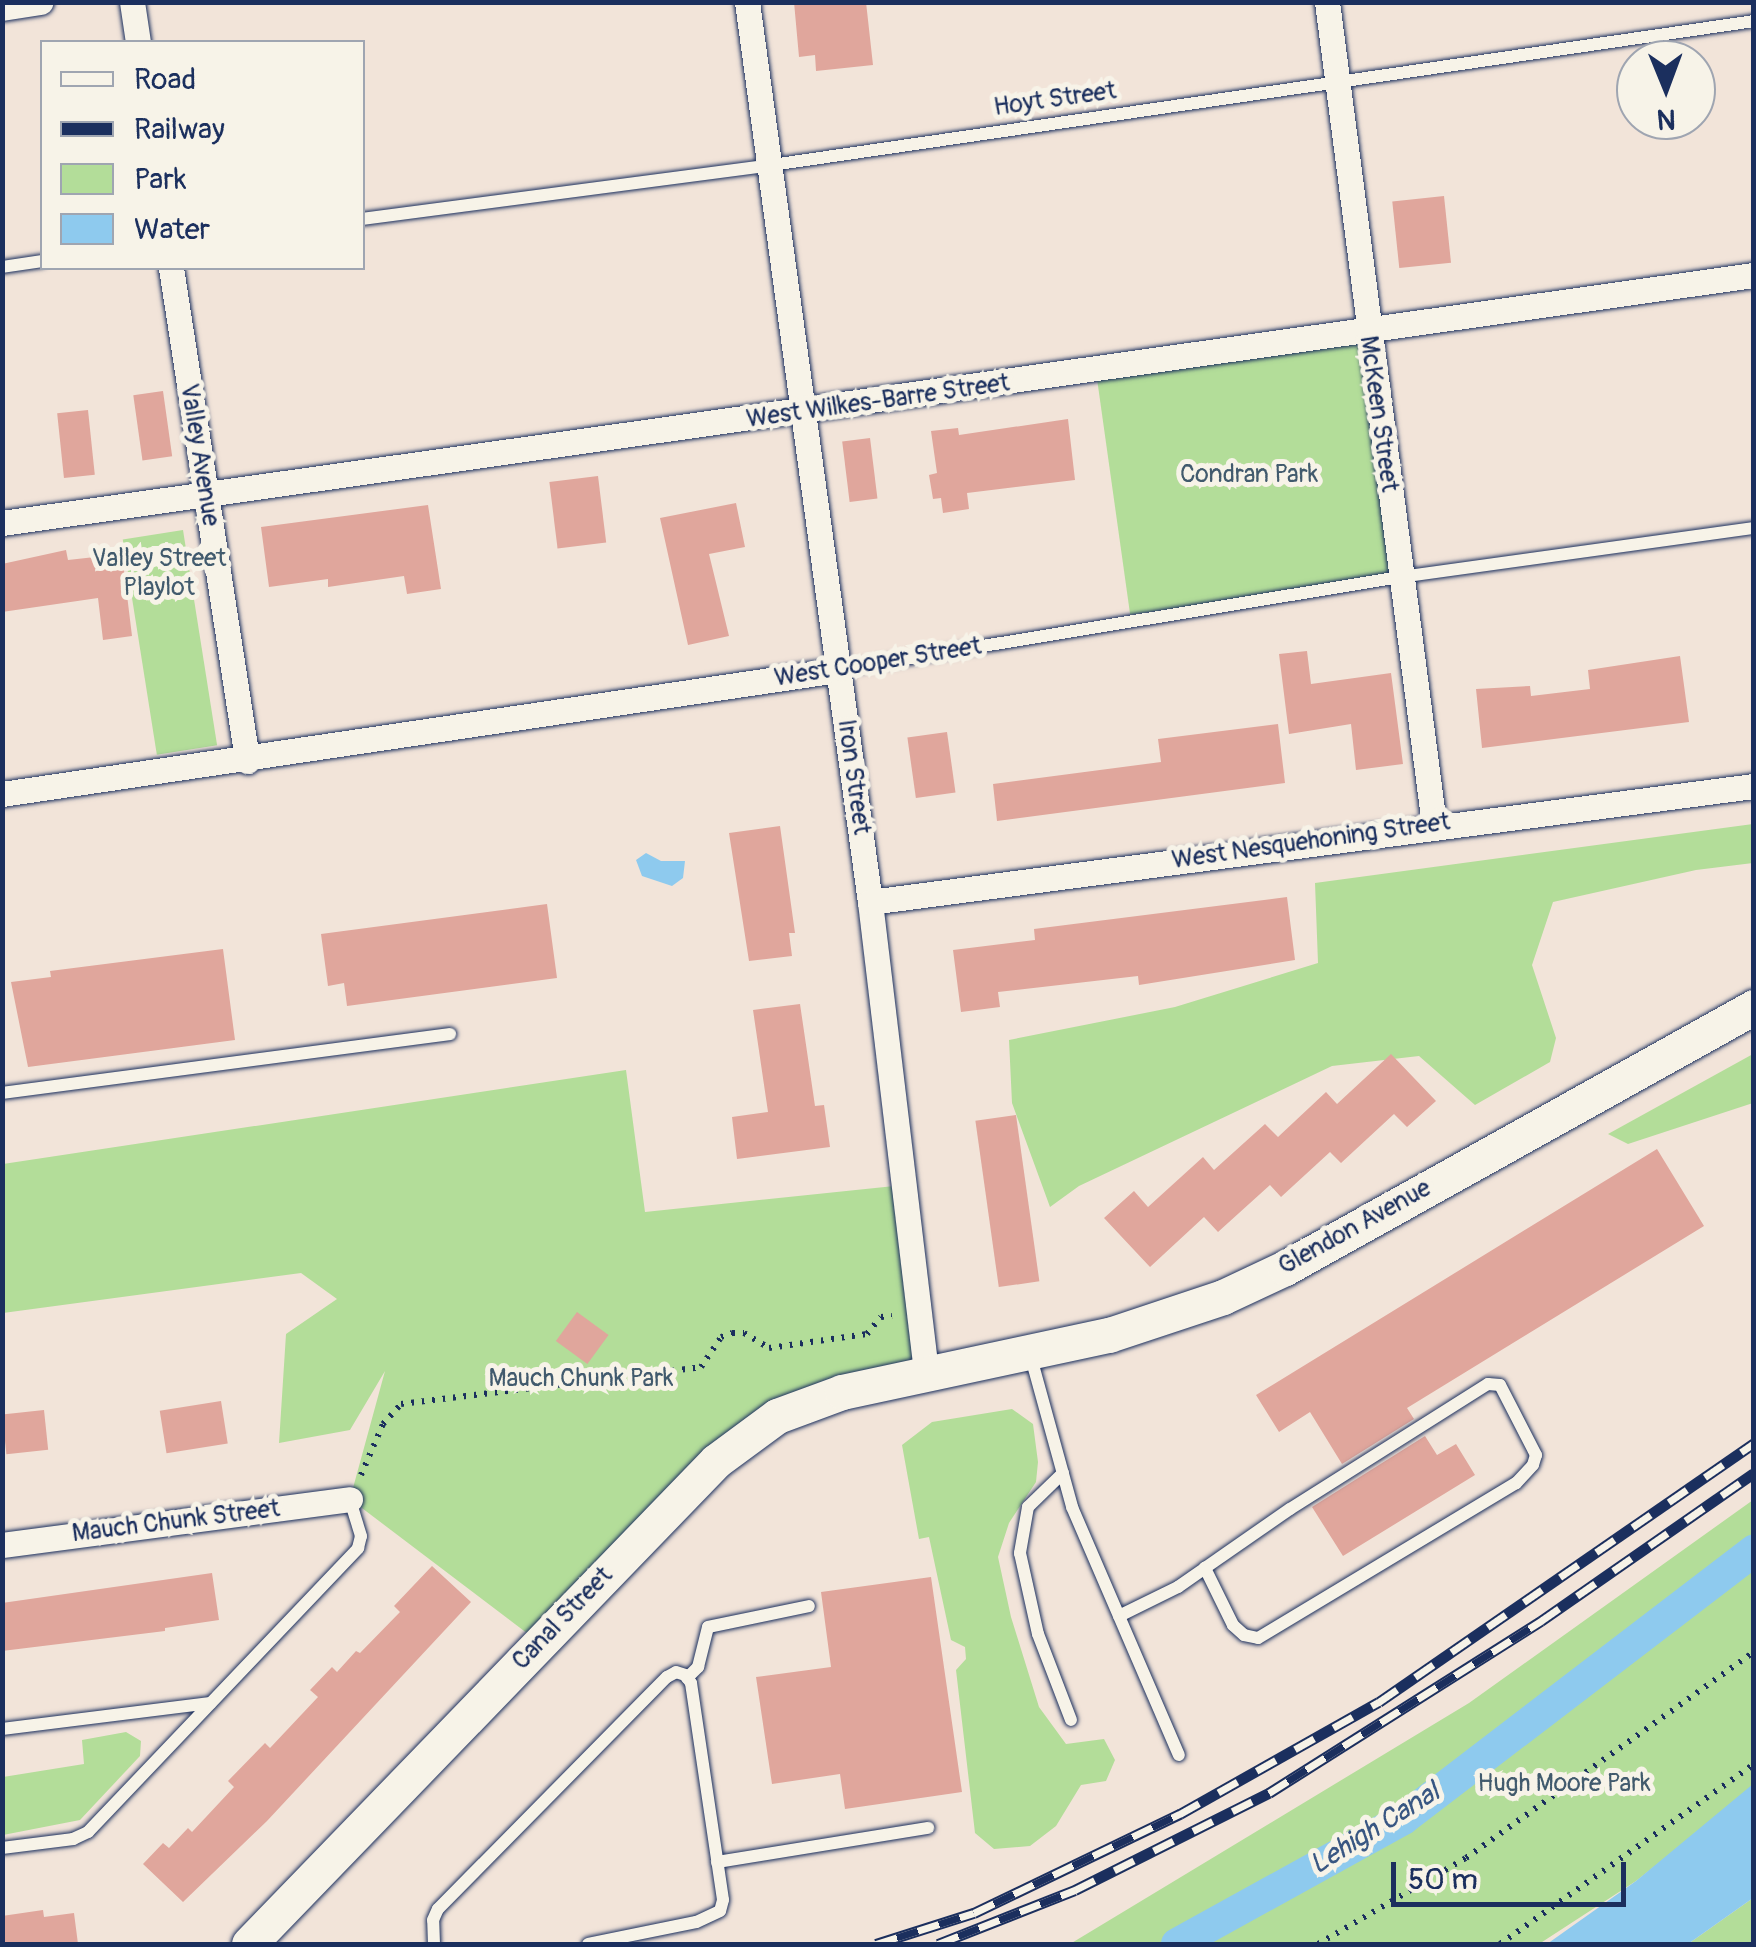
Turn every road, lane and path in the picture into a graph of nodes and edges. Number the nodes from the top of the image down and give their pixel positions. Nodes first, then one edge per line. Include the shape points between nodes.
1 (41, 2) edge
2 (132, 2) edge
3 (747, 2) edge
4 (1327, 2) edge
5 (2, 8) edge
6 (1754, 21) edge
7 (138, 40) edge
8 (1336, 81) junction
9 (772, 165) junction
10 (365, 218) edge
11 (40, 262) edge
12 (2, 267) edge
13 (171, 270) edge
14 (1754, 275) edge
15 (1366, 330) junction
16 (803, 413) junction
17 (205, 494) junction
18 (2, 523) edge
19 (1754, 528) edge
20 (1400, 577) junction
21 (838, 670) junction
22 (247, 761) junction
23 (1754, 786) edge
24 (2, 794) edge
25 (1434, 825) junction
26 (870, 902) junction
27 (1754, 1007) edge
28 (450, 1034) dead end
29 (2, 1093) edge
30 (919, 1311) junction
31 (1030, 1352) junction
32 (926, 1374) junction
33 (1063, 1474) junction
34 (350, 1500) junction
35 (2, 1545) edge
36 (1205, 1568) junction
37 (809, 1606) dead end
38 (1119, 1616) junction
39 (1754, 1652) edge
40 (687, 1678) junction
41 (210, 1703) junction
42 (1071, 1720) dead end
43 (2, 1729) edge
44 (1179, 1755) dead end
45 (1754, 1764) edge
46 (928, 1828) dead end
47 (2, 1848) edge
48 (717, 1862) junction
49 (249, 1944) edge
50 (434, 1944) edge
51 (588, 1944) edge
52 (1318, 1944) edge
53 (1500, 1944) edge

1 - 5 street
2 - 7 street
3 - 9 street, Iron Street
4 - 8 street, McKeen Street
6 - 8 lane, Hoyt Street
8 - 9 lane, Hoyt Street
8 - 15 street, McKeen Street
9 - 10 lane, Hoyt Street
9 - 16 street, Iron Street
11 - 12 lane
13 - 17 street, Valley Avenue
14 - 15 street, West Wilkes-Barre Street
15 - 16 street, West Wilkes-Barre Street
15 - 20 street, McKeen Street
16 - 17 street, West Wilkes-Barre Street
16 - 21 street, Iron Street
17 - 18 street, West Wilkes-Barre Street
17 - 22 street, Valley Avenue
19 - 20 lane, West Cooper Street
20 - 21 lane, West Cooper Street
20 - 25 street, McKeen Street
21 - 22 street, West Cooper Street
21 - 26 street, Iron Street
22 - 24 street, West Cooper Street
23 - 25 street, West Nesquehoning Street
25 - 26 street, West Nesquehoning Street
26 - 30 street, Iron Street
27 - 31 street, Glendon Avenue via 1254,1283 1154,1322
28 - 29 lane
30 - 32 street, Iron Street
30 - 34 path via 881,1317 867,1334 769,1348 732,1333 700,1367 401,1404 383,1424
31 - 32 street, Glendon Avenue
31 - 33 lane
32 - 49 street, Canal Street via 796,1408 716,1461
33 - 38 lane
33 - 42 lane via 1028,1508 1020,1554 1038,1634
34 - 35 street, Mauch Chunk Street
34 - 41 lane via 358,1548
36 - 36 lane via 1233,1625 1258,1638 1516,1483 1536,1455 1500,1384 1488,1384
36 - 38 lane
37 - 40 lane via 708,1627 698,1667
38 - 44 lane
39 - 52 path via 1466,1858
40 - 48 lane
40 - 50 lane via 676,1672 667,1677 438,1910
41 - 43 lane
41 - 47 lane via 88,1832
45 - 53 path
46 - 48 lane
48 - 51 lane via 720,1911

